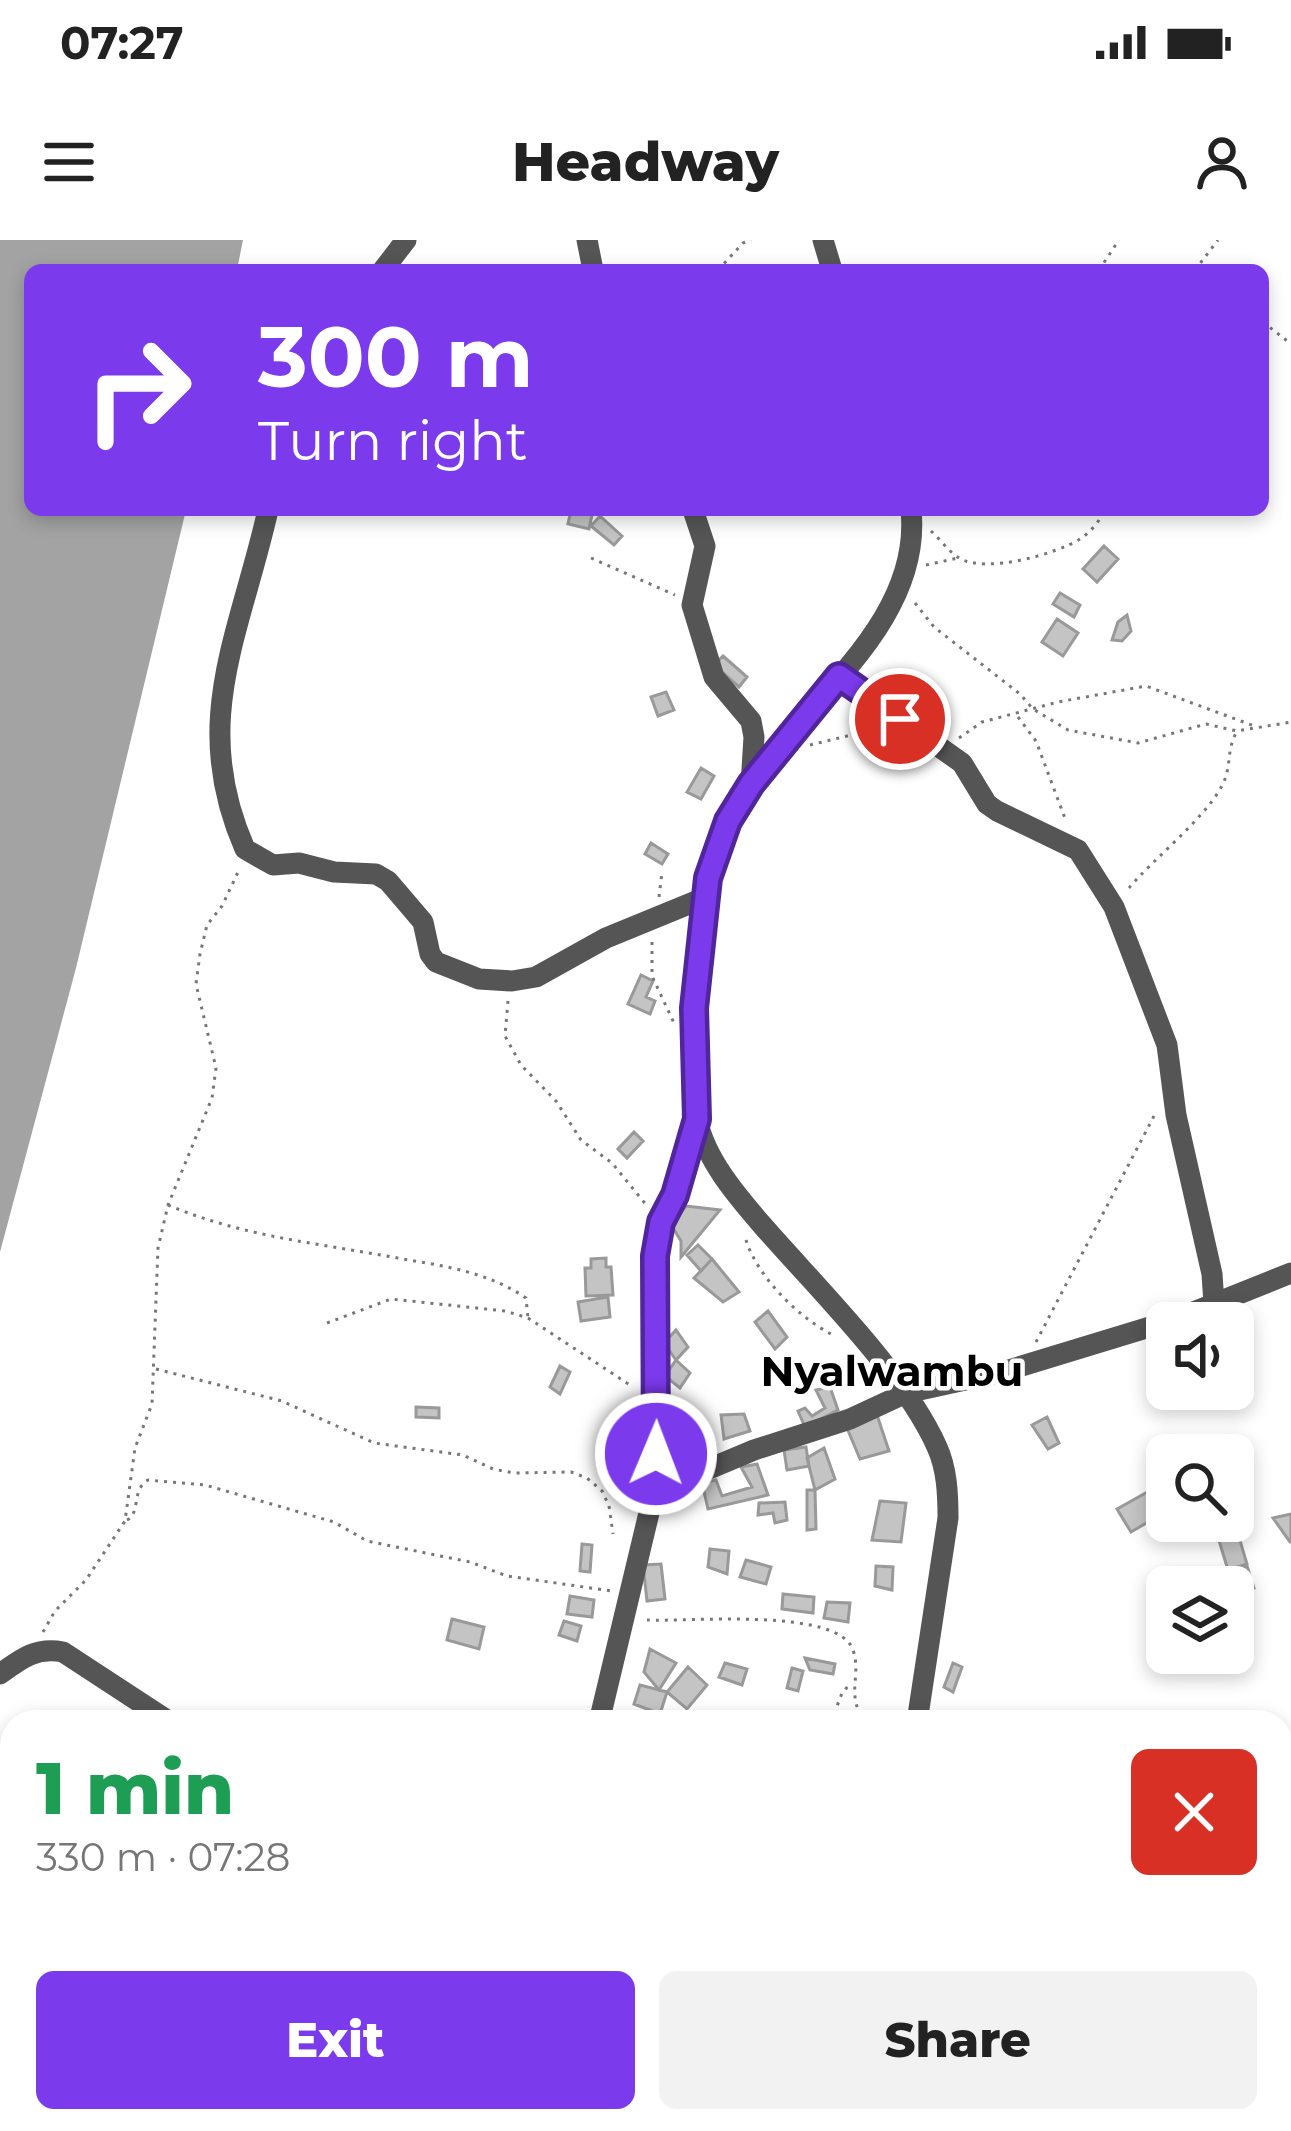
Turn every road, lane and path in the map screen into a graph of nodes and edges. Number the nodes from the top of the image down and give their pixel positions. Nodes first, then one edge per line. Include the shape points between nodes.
1 (406, 240) edge
2 (751, 240) edge
3 (388, 264) edge
4 (724, 264) edge
5 (266, 516) edge
6 (695, 516) edge
7 (912, 516) edge
8 (916, 516) edge
9 (1101, 516) edge
10 (591, 558) dead end
11 (960, 558) junction
12 (905, 576) junction
13 (692, 605) junction
14 (839, 676) junction
15 (1033, 709) junction
16 (1016, 714) junction
17 (900, 719) junction
18 (1291, 722) edge
19 (1261, 728) junction
20 (1237, 731) junction
21 (805, 747) dead end
22 (944, 750) junction
23 (751, 784) junction
24 (245, 850) junction
25 (1078, 850) junction
26 (662, 872) dead end
27 (706, 897) junction
28 (1114, 907) junction
29 (656, 920) junction
30 (512, 981) junction
31 (676, 1027) dead end
32 (1173, 1084) junction
33 (697, 1119) junction
34 (169, 1205) junction
35 (661, 1222) junction
36 (745, 1236) dead end
37 (1291, 1273) edge
38 (1214, 1302) edge
39 (1219, 1302) edge
40 (528, 1318) junction
41 (327, 1323) dead end
42 (1146, 1328) edge
43 (838, 1338) dead end
44 (1025, 1365) junction
45 (154, 1369) junction
46 (905, 1393) junction
47 (657, 1396) junction
48 (654, 1492) junction
49 (125, 1521) junction
50 (613, 1534) dead end
51 (628, 1594) junction
52 (623, 1618) junction
53 (29, 1654) junction
54 (0, 1674) edge
55 (853, 1682) junction
56 (153, 1710) edge
57 (602, 1710) edge
58 (836, 1710) edge
59 (859, 1710) edge
60 (919, 1710) edge

1 - 3 street
2 - 4 path
5 - 24 street via 217,734
6 - 13 street via 705,546
7 - 12 street
8 - 11 path
9 - 11 path via 1083,537 1054,551 1012,562
10 - 13 path
11 - 12 path
12 - 14 street
12 - 15 path via 934,627
13 - 23 street via 714,677 751,721
14 - 17 street
14 - 23 street
15 - 16 path
15 - 19 path via 1146,686
15 - 20 path via 1068,730 1118,741 1206,724
16 - 22 path via 982,722
16 - 25 path via 1036,741
17 - 21 path
17 - 22 street
18 - 19 path
19 - 20 path
20 - 28 path via 1225,780
22 - 25 street via 973,776 987,804
23 - 27 street via 728,821
24 - 30 street via 273,865 376,874 423,922 436,962 479,979
24 - 34 path via 200,954 196,984 216,1068
25 - 28 street
26 - 29 path
27 - 29 street
27 - 33 street via 694,1008
28 - 32 street via 1160,1018
29 - 30 street
29 - 31 path via 652,976
30 - 35 path via 503,1026 521,1066
32 - 38 street
32 - 44 path
33 - 35 street
33 - 46 street via 744,1203
34 - 40 path via 269,1237 452,1266 512,1288 526,1298
34 - 45 path via 158,1248
35 - 47 street
36 - 43 path via 791,1303
37 - 39 street
40 - 41 path via 391,1299
40 - 47 path via 605,1372
42 - 44 street
44 - 46 street
45 - 49 path
45 - 50 path via 282,1401 374,1443 464,1455 514,1473 571,1472 602,1491
46 - 48 street
46 - 60 street via 938,1449 948,1487
47 - 48 street
48 - 51 street
49 - 51 path via 148,1480 206,1486 334,1522 367,1541 507,1576
49 - 53 path
51 - 52 street
52 - 55 path via 826,1627 853,1648
52 - 57 street
53 - 54 street
53 - 56 street via 63,1652
55 - 58 path
55 - 59 path

